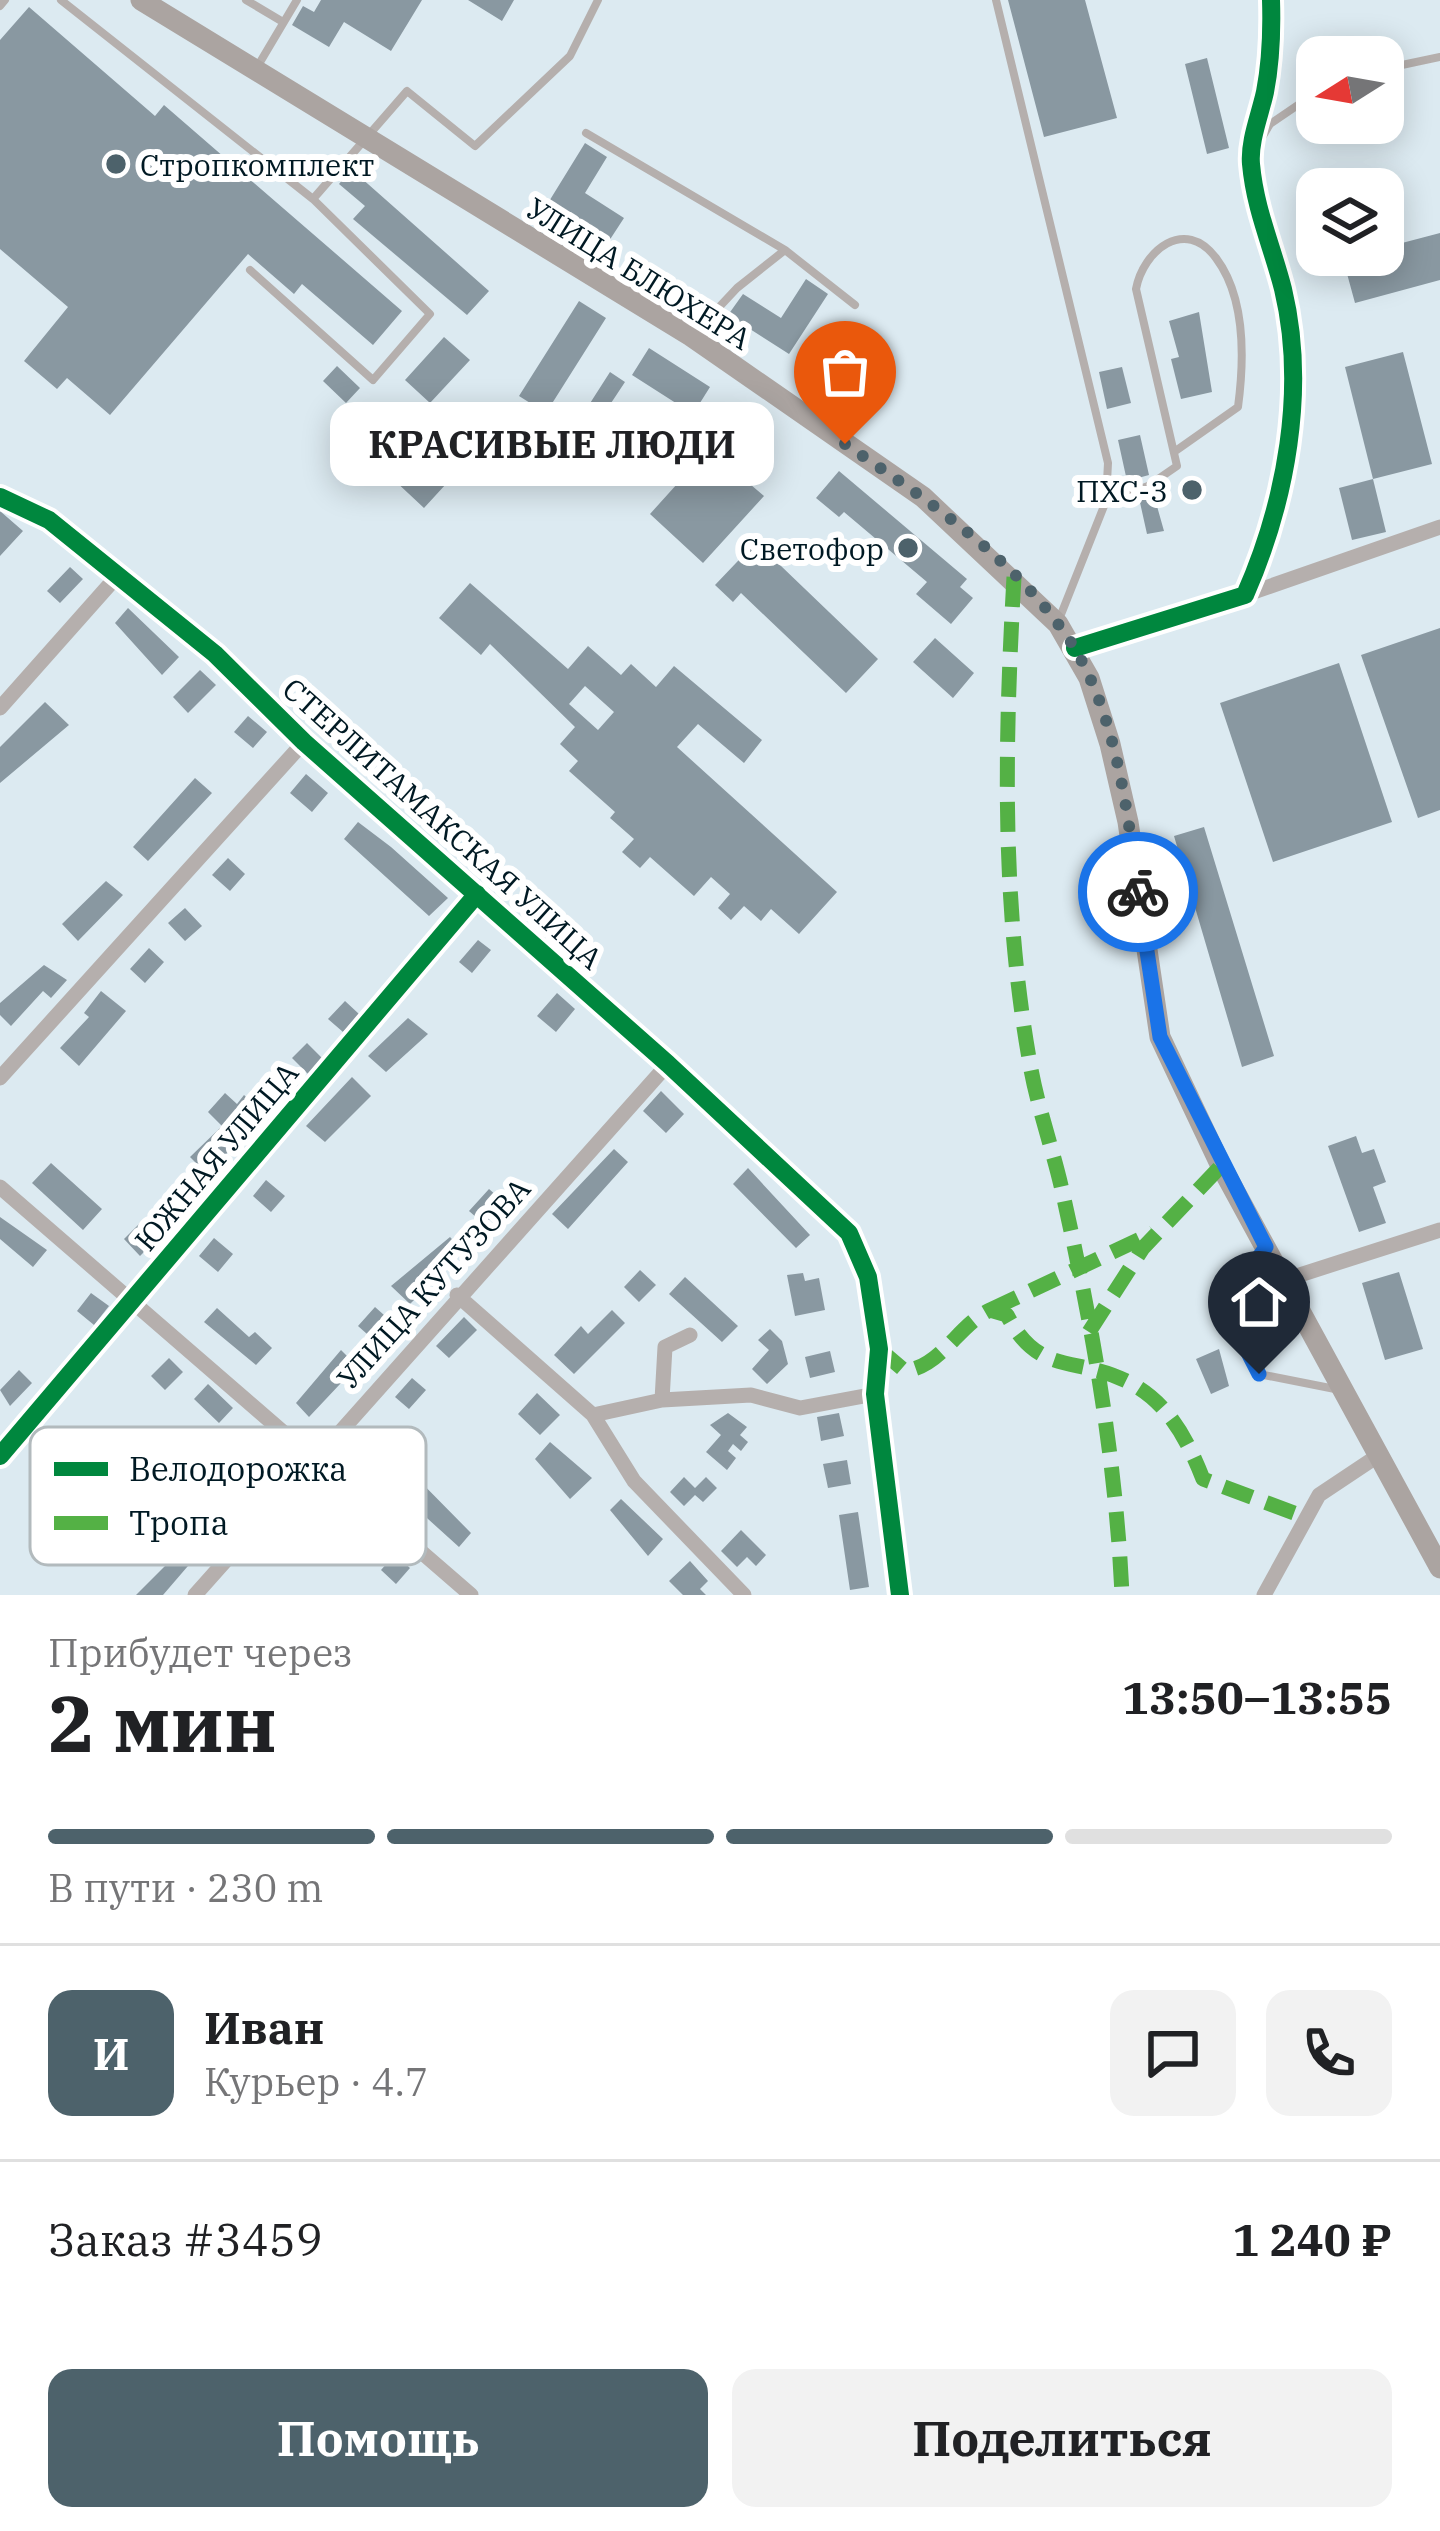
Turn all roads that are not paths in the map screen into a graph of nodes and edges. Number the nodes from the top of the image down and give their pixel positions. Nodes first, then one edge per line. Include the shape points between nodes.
1 (61, 0) edge
2 (141, 0) edge
3 (246, 0) edge
4 (297, 0) edge
5 (598, 0) edge
6 (996, 0) edge
7 (1271, 0) edge
8 (283, 22) junction
9 (1440, 57) edge
10 (1404, 65) edge
11 (255, 70) junction
12 (1296, 106) edge
13 (586, 134) dead end
14 (363, 137) junction
15 (1250, 158) junction
16 (313, 200) junction
17 (785, 250) junction
18 (250, 270) dead end
19 (855, 305) dead end
20 (692, 336) junction
21 (1174, 452) junction
22 (0, 497) edge
23 (1106, 501) junction
24 (1440, 527) edge
25 (119, 574) junction
26 (1245, 595) junction
27 (1058, 624) junction
28 (1075, 648) junction
29 (0, 708) edge
30 (304, 742) junction
31 (477, 894) junction
32 (668, 1064) junction
33 (0, 1078) edge
34 (0, 1187) edge
35 (1440, 1230) edge
36 (1266, 1247) junction
37 (1284, 1280) junction
38 (457, 1295) junction
39 (134, 1299) junction
40 (690, 1335) dead end
41 (1345, 1390) junction
42 (875, 1394) junction
43 (662, 1400) junction
44 (593, 1415) junction
45 (282, 1427) edge
46 (341, 1427) edge
47 (1379, 1454) junction
48 (0, 1456) edge
49 (1432, 1539) edge
50 (426, 1555) edge
51 (221, 1565) edge
52 (1440, 1568) edge
53 (195, 1595) edge
54 (471, 1595) edge
55 (744, 1595) edge
56 (900, 1595) edge
57 (1264, 1595) edge

1 - 16 lane
2 - 11 main road, УЛИЦА БЛЮХЕРА
3 - 8 lane
4 - 8 lane
5 - 14 lane via 570,56 475,146 407,91
6 - 23 lane via 1108,463
7 - 15 street via 1272,39
8 - 11 lane
9 - 10 lane
11 - 14 main road, УЛИЦА БЛЮХЕРА
12 - 15 lane via 1270,124
13 - 17 lane
14 - 16 lane
14 - 20 main road, УЛИЦА БЛЮХЕРА
15 - 26 street via 1258,221 1291,332 1294,393 1268,544
16 - 18 lane via 430,314 374,380
17 - 19 lane
17 - 20 lane
20 - 27 main road, УЛИЦА БЛЮХЕРА via 923,497
21 - 21 lane via 1136,289 1152,248 1198,243 1216,258 1245,356 1238,407
21 - 23 lane via 1177,466
22 - 25 street, СТЕРЛИТАМАКСКАЯ УЛИЦА via 49,520
23 - 27 lane
24 - 26 street
25 - 29 street
25 - 30 street, СТЕРЛИТАМАКСКАЯ УЛИЦА
26 - 28 street
27 - 28 main road, УЛИЦА БЛЮХЕРА
28 - 36 main road, УЛИЦА БЛЮХЕРА via 1128,822 1160,1037
30 - 31 street, СТЕРЛИТАМАКСКАЯ УЛИЦА
30 - 33 street
31 - 32 street, СТЕРЛИТАМАКСКАЯ УЛИЦА
31 - 39 street, ЮЖНАЯ УЛИЦА
32 - 38 street, УЛИЦА КУТУЗОВА
32 - 42 street, СТЕРЛИТАМАКСКАЯ УЛИЦА via 849,1233 868,1277 879,1349
34 - 39 street
35 - 37 street
36 - 37 main road, УЛИЦА БЛЮХЕРА
36 - 41 lane via 1224,1306 1259,1374
37 - 41 main road, УЛИЦА БЛЮХЕРА
38 - 44 street
38 - 46 street, УЛИЦА КУТУЗОВА
39 - 45 street
39 - 48 street, ЮЖНАЯ УЛИЦА
40 - 43 street via 665,1347
41 - 47 main road, УЛИЦА БЛЮХЕРА
42 - 43 street via 800,1408 751,1395
42 - 56 street, СТЕРЛИТАМАКСКАЯ УЛИЦА
43 - 44 street
44 - 55 street via 634,1481
47 - 49 main road, УЛИЦА БЛЮХЕРА
47 - 57 street via 1319,1495
49 - 52 main road, УЛИЦА БЛЮХЕРА
50 - 54 street
51 - 53 street, УЛИЦА КУТУЗОВА

